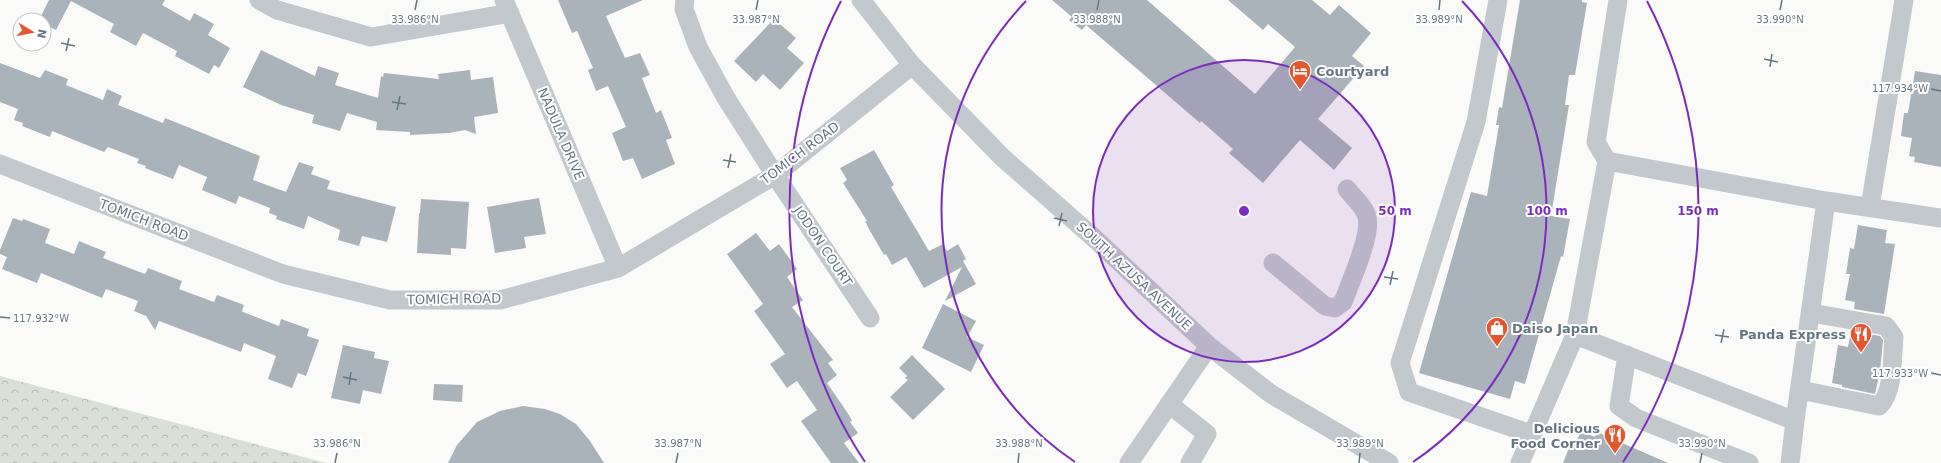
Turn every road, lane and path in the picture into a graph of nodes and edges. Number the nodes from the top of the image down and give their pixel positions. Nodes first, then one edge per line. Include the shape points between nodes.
1 (258, 0) edge
2 (685, 0) edge
3 (861, 0) edge
4 (1498, 0) edge
5 (1618, 0) edge
6 (1904, 0) edge
7 (507, 6) edge
8 (912, 64) junction
9 (1607, 162) junction
10 (0, 164) edge
11 (775, 175) junction
12 (1347, 189) dead end
13 (1826, 201) junction
14 (1870, 207) junction
15 (1941, 218) edge
16 (1273, 263) dead end
17 (618, 268) junction
18 (1811, 313) junction
19 (870, 318) dead end
20 (1575, 335) junction
21 (1209, 346) junction
22 (1627, 355) junction
23 (1800, 390) junction
24 (1169, 404) junction
25 (1795, 421) junction
26 (1531, 434) junction
27 (1129, 463) edge
28 (1190, 463) edge
29 (1389, 463) edge
30 (1520, 463) edge
31 (1750, 463) edge
32 (1790, 463) edge

1 - 7 street via 277,10 371,37
2 - 11 street, JODON COURT via 684,9 698,47 726,98
3 - 8 street, SOUTH AZUSA AVENUE
4 - 26 street via 1476,122 1400,363 1409,392
5 - 9 street via 1596,142
6 - 14 street
7 - 17 street, NADULA DRIVE
8 - 11 street, TOMICH ROAD
8 - 21 street, SOUTH AZUSA AVENUE via 1003,158 1093,237
9 - 13 street
9 - 20 street
10 - 17 street, TOMICH ROAD via 283,274 390,300 500,300
11 - 17 street, TOMICH ROAD
11 - 19 street, JODON COURT
12 - 16 street via 1367,215 1368,224 1344,302 1335,308 1325,306
13 - 14 street
13 - 18 street
14 - 15 street
18 - 23 street
18 - 23 street via 1886,326 1894,337 1890,383 1884,401 1879,406
20 - 22 street
20 - 26 street
21 - 24 street
21 - 29 street, SOUTH AZUSA AVENUE via 1271,394
22 - 25 street
22 - 31 street via 1619,406 1636,418
23 - 25 street
24 - 27 street
24 - 28 street via 1207,434
25 - 32 street
26 - 30 street

